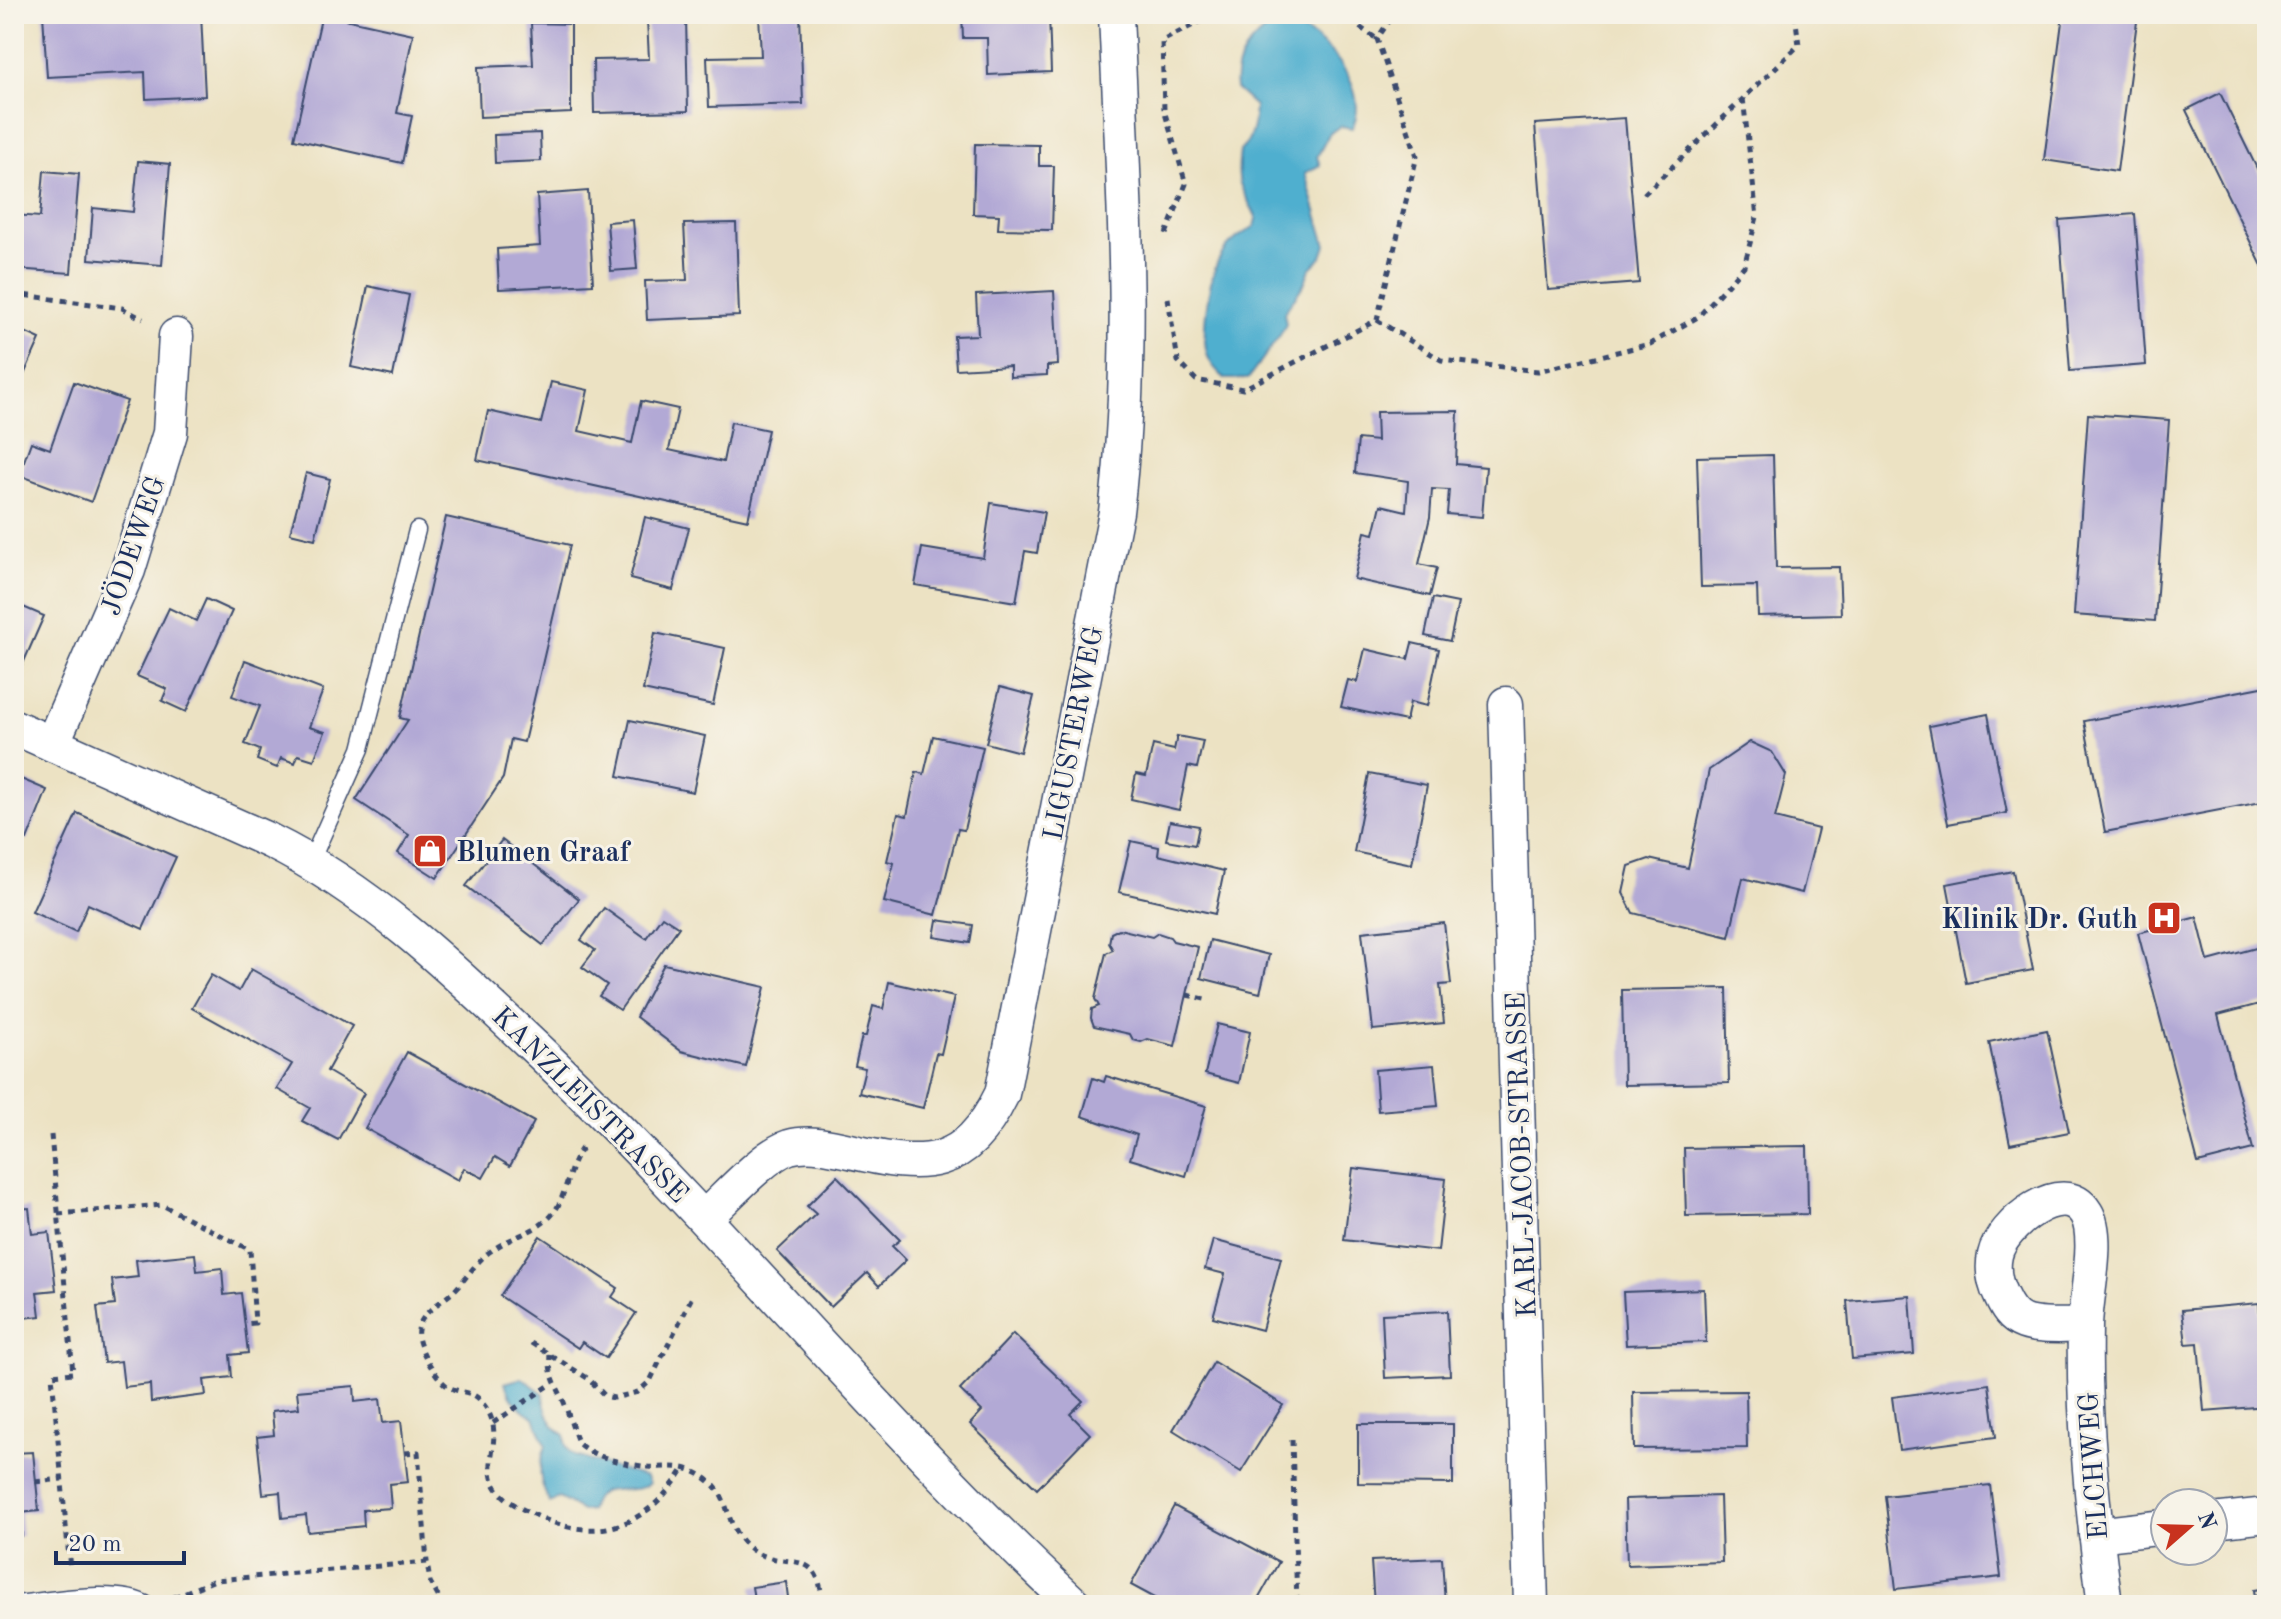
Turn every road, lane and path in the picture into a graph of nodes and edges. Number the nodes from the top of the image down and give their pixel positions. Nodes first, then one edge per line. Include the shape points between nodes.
1 (1116, 14) edge
2 (1215, 14) edge
3 (1340, 14) edge
4 (1394, 14) edge
5 (1795, 14) edge
6 (1377, 39) junction
7 (1743, 98) junction
8 (1644, 194) dead end
9 (1165, 235) dead end
10 (1167, 291) dead end
11 (14, 294) edge
12 (1377, 320) junction
13 (176, 336) joint
14 (417, 530) dead end
15 (1506, 704) dead end
16 (14, 727) edge
17 (52, 744) junction
18 (311, 861) junction
19 (1187, 995) dead end
20 (1209, 1000) dead end
21 (51, 1135) dead end
22 (588, 1141) dead end
23 (58, 1214) junction
24 (705, 1217) junction
25 (62, 1260) junction
26 (52, 1261) dead end
27 (692, 1297) dead end
28 (244, 1324) dead end
29 (2085, 1326) dead end
30 (531, 1343) dead end
31 (550, 1354) junction
32 (553, 1383) junction
33 (493, 1423) junction
34 (1292, 1440) dead end
35 (405, 1453) dead end
36 (684, 1468) junction
37 (62, 1479) junction
38 (35, 1482) dead end
39 (2267, 1515) edge
40 (2229, 1519) edge
41 (2149, 1529) edge
42 (2096, 1535) junction
43 (427, 1562) junction
44 (73, 1599) junction
45 (169, 1599) dead end
46 (14, 1604) edge
47 (147, 1605) edge
48 (443, 1605) edge
49 (822, 1605) edge
50 (1075, 1605) edge
51 (1297, 1605) edge
52 (1531, 1605) edge
53 (2105, 1605) edge

1 - 24 street, LIGUSTERWEG via 1127,367 1123,450 1116,512 1002,1094 979,1134 952,1154 907,1162 818,1144 786,1148
2 - 9 path via 1162,41 1164,110 1186,184
3 - 6 path
4 - 6 path
5 - 7 path via 1799,45
6 - 12 path via 1417,156
7 - 8 path
7 - 12 path via 1757,217 1744,266 1698,317 1650,344 1538,371 1441,360
10 - 12 path via 1178,361 1196,380 1243,389
11 - 13 path via 122,308
13 - 17 street, JÖDEWEG via 166,449 128,570
14 - 18 lane via 361,749
15 - 52 street, KARL-JACOB-STRASSE
16 - 17 street, KANZLEISTRASSE
17 - 18 street, KANZLEISTRASSE
18 - 24 street, KANZLEISTRASSE via 368,901 486,1001
19 - 20 path
21 - 23 path
22 - 33 path via 548,1219 492,1250 439,1301 418,1330 436,1377 448,1387 474,1394
23 - 25 path
23 - 28 path via 162,1205 250,1250 255,1323
24 - 50 street, KANZLEISTRASSE via 883,1412
25 - 26 path
25 - 37 path via 73,1373 52,1375
27 - 31 path via 650,1381 638,1392 605,1396
29 - 42 street, ELCHWEG via 2087,1450
30 - 31 path
31 - 32 path
32 - 33 path
32 - 36 path via 586,1450 646,1467
33 - 36 path via 492,1481 498,1491 529,1513 579,1530 617,1527 636,1516 658,1502
34 - 51 path
35 - 43 path via 418,1452
36 - 49 path via 720,1491 744,1544 756,1553 812,1567 822,1589
37 - 38 path
37 - 44 path
39 - 40 street
41 - 42 street
42 - 53 street, ELCHWEG
43 - 45 path via 215,1580
43 - 48 path via 430,1582
44 - 46 lane
44 - 47 lane via 118,1596

